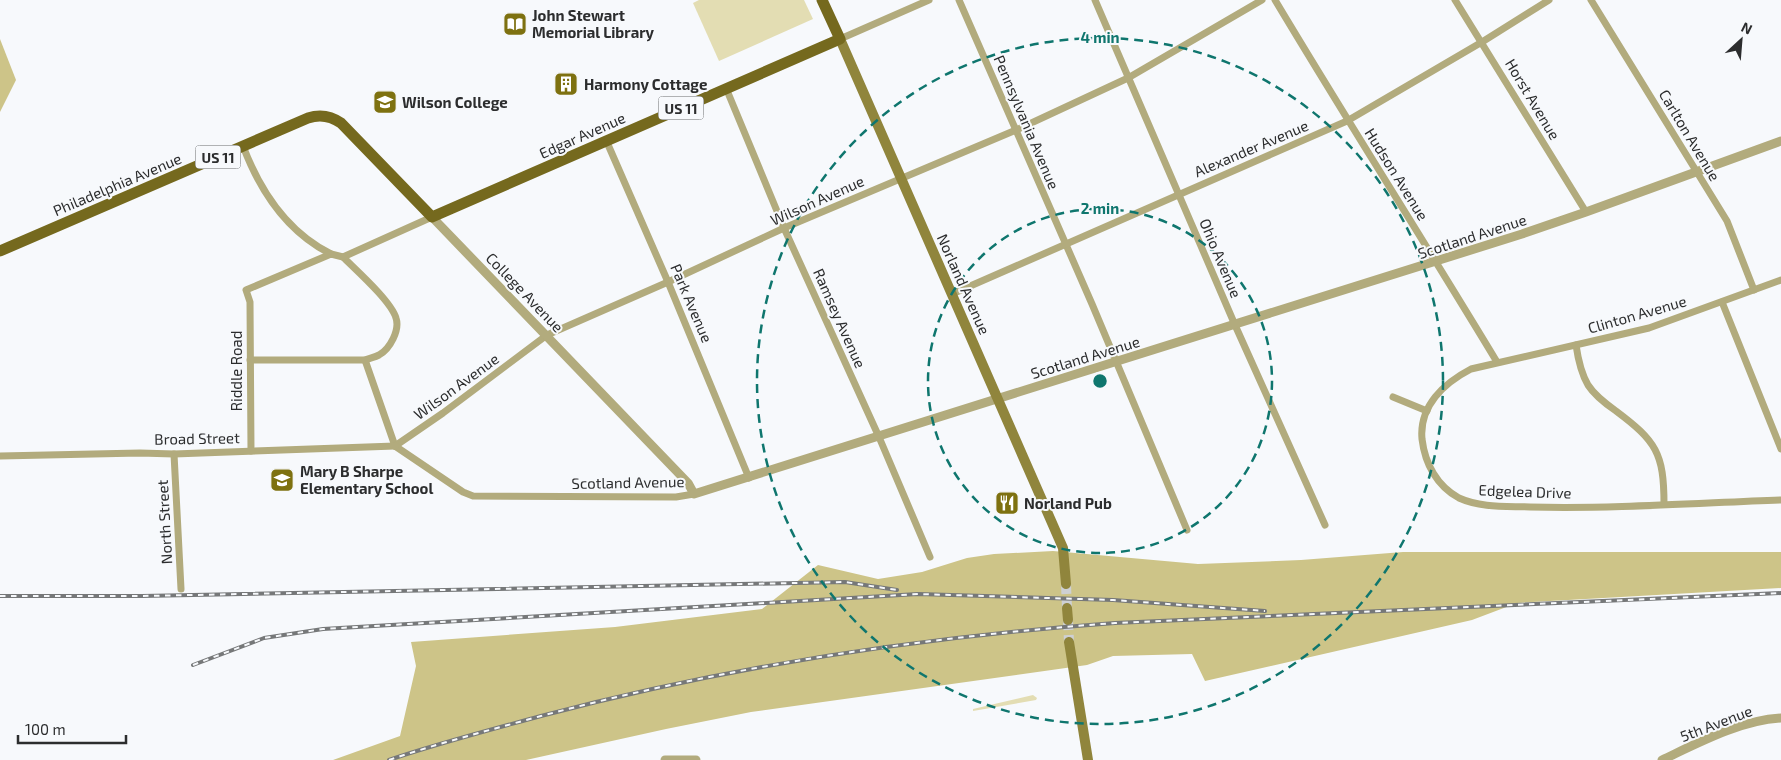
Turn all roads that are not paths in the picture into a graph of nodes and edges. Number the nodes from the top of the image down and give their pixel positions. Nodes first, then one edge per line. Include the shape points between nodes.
1 (822, 0) edge
2 (929, 0) edge
3 (959, 0) edge
4 (1096, 0) edge
5 (1262, 0) edge
6 (1276, 0) edge
7 (1456, 0) edge
8 (1548, 0) edge
9 (1591, 0) edge
10 (840, 39) junction
11 (1482, 42) junction
12 (1128, 78) junction
13 (726, 88) junction
14 (329, 117) joint
15 (1347, 121) junction
16 (1016, 130) junction
17 (606, 140) junction
18 (1781, 141) edge
19 (243, 146) junction
20 (1696, 172) junction
21 (901, 178) junction
22 (1179, 194) junction
23 (1586, 212) junction
24 (432, 217) junction
25 (784, 228) junction
26 (1066, 245) junction
27 (0, 251) edge
28 (331, 254) junction
29 (343, 257) junction
30 (1436, 261) junction
31 (1781, 280) edge
32 (668, 282) junction
33 (1754, 290) junction
34 (952, 294) junction
35 (1722, 302) junction
36 (1235, 325) junction
37 (547, 335) junction
38 (1576, 345) junction
39 (250, 360) junction
40 (365, 360) junction
41 (1117, 362) junction
42 (1497, 362) junction
43 (1393, 397) dead end
44 (998, 398) junction
45 (1427, 411) junction
46 (878, 437) junction
47 (395, 446) junction
48 (1781, 449) edge
49 (251, 452) junction
50 (174, 454) junction
51 (0, 456) edge
52 (749, 478) junction
53 (694, 494) junction
54 (1781, 500) edge
55 (1664, 504) junction
56 (1325, 525) dead end
57 (1187, 530) dead end
58 (930, 557) dead end
59 (1066, 584) tunnel mouth
60 (181, 589) dead end
61 (1067, 608) tunnel mouth
62 (1068, 620) tunnel mouth
63 (1069, 642) tunnel mouth
64 (1781, 718) edge
65 (665, 760) edge
66 (696, 760) edge
67 (1088, 760) edge
68 (1662, 760) edge

1 - 10 main road, Norland Avenue
2 - 10 street, Edgar Avenue
3 - 16 street, Pennsylvania Avenue
4 - 12 street, Ohio Avenue
5 - 12 street, Wilson Avenue
6 - 15 street, Hudson Avenue
7 - 11 street, Horst Avenue
8 - 11 street, Alexander Avenue
9 - 20 street, Carlton Avenue
10 - 13 main road, Edgar Avenue / US 11
10 - 21 main road, Norland Avenue
11 - 15 street, Alexander Avenue
11 - 23 street, Horst Avenue
12 - 16 street, Wilson Avenue
12 - 22 street, Ohio Avenue
13 - 17 main road, Edgar Avenue / US 11
13 - 25 street, Ramsey Avenue
14 - 19 main road, Philadelphia Avenue / US 11 via 308,118
14 - 24 main road, College Avenue / US 11 via 345,126
15 - 22 street, Alexander Avenue
15 - 30 street, Hudson Avenue
16 - 21 street, Wilson Avenue
16 - 26 street, Pennsylvania Avenue
17 - 24 main road, Edgar Avenue / US 11
17 - 32 street, Park Avenue
18 - 20 street, Scotland Avenue
19 - 27 main road, Philadelphia Avenue / US 11
19 - 28 street via 255,176 279,213 309,241
20 - 23 street, Scotland Avenue
20 - 33 street, Carlton Avenue via 1727,221
21 - 25 street, Wilson Avenue
21 - 34 main road, Norland Avenue
22 - 26 street, Alexander Avenue
22 - 36 street, Ohio Avenue
23 - 30 street, Scotland Avenue
24 - 29 street, Edgar Avenue
24 - 37 street, College Avenue
25 - 32 street, Wilson Avenue
25 - 46 street, Ramsey Avenue
26 - 34 street, Alexander Avenue
26 - 41 street, Pennsylvania Avenue
28 - 29 street
28 - 39 street, Riddle Road via 246,290 250,302
29 - 40 street via 390,306 397,318 397,329 391,343 381,354
30 - 36 street, Scotland Avenue
30 - 42 street, Hudson Avenue
31 - 33 street, Clinton Avenue
32 - 37 street, Wilson Avenue
32 - 52 street, Park Avenue
33 - 35 street, Clinton Avenue
34 - 44 main road, Norland Avenue
35 - 38 street, Clinton Avenue via 1648,328
35 - 48 street
36 - 41 street, Scotland Avenue
36 - 56 street, Ohio Avenue
37 - 47 street, Wilson Avenue
37 - 53 street, College Avenue via 688,483
38 - 42 street, Clinton Avenue
38 - 55 street via 1588,385 1642,431 1653,445 1663,473
39 - 40 street
39 - 49 street, Riddle Road
40 - 47 street
41 - 44 street, Scotland Avenue
41 - 57 street, Pennsylvania Avenue
42 - 45 street, Edgelea Drive via 1457,376 1439,392
43 - 45 street
44 - 46 street, Scotland Avenue
44 - 59 main road, Norland Avenue via 1063,548
45 - 55 street, Edgelea Drive via 1422,434 1429,466 1448,490 1470,502 1558,507
46 - 52 street, Scotland Avenue
46 - 58 street, Ramsey Avenue
47 - 49 street, Broad Street
47 - 53 street, Scotland Avenue via 473,496 676,497
49 - 50 street, Broad Street
50 - 51 street, Broad Street
50 - 60 street, North Street
52 - 53 street, Scotland Avenue
54 - 55 street, Edgelea Drive
61 - 62 main road
63 - 67 main road
64 - 68 street, 5th Avenue via 1739,727
65 - 66 street

